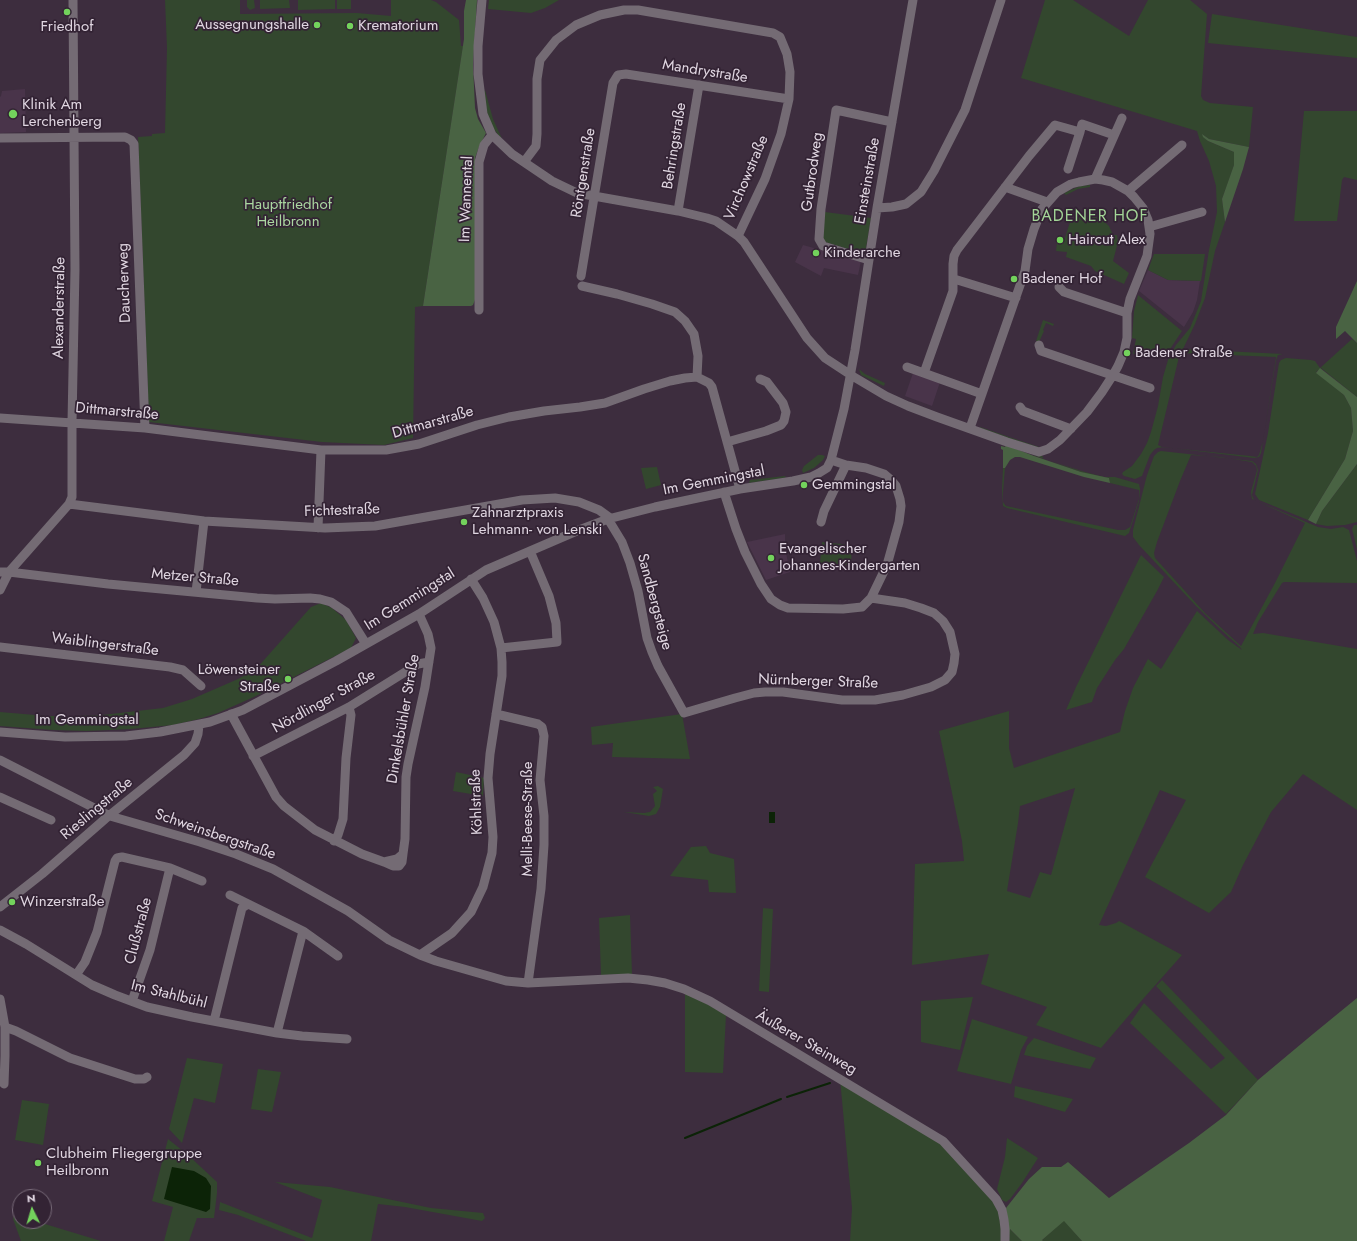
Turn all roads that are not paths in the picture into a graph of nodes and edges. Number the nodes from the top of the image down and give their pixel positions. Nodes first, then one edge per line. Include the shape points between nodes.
1 (73, 0) edge
2 (482, 0) edge
3 (913, 0) edge
4 (1001, 0) edge
5 (618, 75) joint
6 (699, 85) junction
7 (789, 99) junction
8 (1122, 118) dead end
9 (892, 122) junction
10 (1080, 132) junction
11 (492, 135) junction
12 (1114, 135) junction
13 (74, 137) junction
14 (0, 138) edge
15 (1182, 145) dead end
16 (524, 162) junction
17 (1068, 169) dead end
18 (1096, 179) junction
19 (1005, 187) junction
20 (1128, 191) junction
21 (594, 197) junction
22 (1047, 202) junction
23 (877, 208) junction
24 (678, 211) junction
25 (1202, 212) dead end
26 (1149, 227) junction
27 (738, 236) junction
28 (869, 260) junction
29 (581, 276) dead end
30 (954, 279) junction
31 (582, 286) dead end
32 (1059, 288) dead end
33 (1016, 298) junction
34 (479, 310) dead end
35 (1127, 313) junction
36 (1039, 345) dead end
37 (907, 367) dead end
38 (924, 373) junction
39 (850, 375) junction
40 (1113, 375) junction
41 (697, 377) junction
42 (760, 379) dead end
43 (1150, 388) dead end
44 (982, 394) junction
45 (1020, 407) dead end
46 (0, 418) edge
47 (72, 422) junction
48 (145, 428) junction
49 (970, 428) junction
50 (1071, 429) junction
51 (727, 442) junction
52 (321, 450) junction
53 (831, 460) junction
54 (846, 465) junction
55 (740, 489) junction
56 (724, 492) junction
57 (69, 504) junction
58 (609, 519) junction
59 (204, 521) junction
60 (821, 522) dead end
61 (318, 528) junction
62 (530, 550) junction
63 (5, 572) edge
64 (471, 579) junction
65 (0, 590) edge
66 (196, 592) junction
67 (871, 598) junction
68 (419, 614) junction
69 (366, 644) junction
70 (0, 647) edge
71 (501, 648) junction
72 (429, 662) junction
73 (201, 686) dead end
74 (349, 707) junction
75 (684, 713) joint
76 (232, 714) junction
77 (496, 714) junction
78 (199, 724) junction
79 (0, 732) edge
80 (254, 756) junction
81 (0, 760) edge
82 (0, 797) edge
83 (110, 816) junction
84 (51, 820) dead end
85 (334, 841) junction
86 (170, 868) junction
87 (202, 881) dead end
88 (230, 895) dead end
89 (248, 904) junction
90 (0, 907) edge
91 (0, 930) edge
92 (303, 931) junction
93 (420, 955) junction
94 (338, 956) dead end
95 (76, 975) junction
96 (528, 983) junction
97 (0, 999) edge
98 (132, 1001) junction
99 (214, 1021) junction
100 (4, 1027) junction
101 (277, 1033) junction
102 (347, 1039) dead end
103 (147, 1077) dead end
104 (4, 1084) dead end
105 (1005, 1241) edge

1 - 13 street, Alexanderstraße
2 - 11 street via 478,74 483,114
3 - 9 street, Einsteinstraße
4 - 23 street via 960,122 925,186 906,204
5 - 6 street, Mandrystraße
5 - 21 street, Röntgenstraße via 613,83
6 - 7 street, Mandrystraße
6 - 24 street, Behringstraße
7 - 16 street, Virchowstraße via 789,63 785,46 780,37 773,33 638,10 600,15 576,25 556,40 540,60 537,79 536,146
7 - 27 street, Virchowstraße via 781,134 765,179
8 - 12 street
9 - 23 street, Einsteinstraße
9 - 28 street, Gutbrodweg via 836,110 819,239 823,246
10 - 12 street via 1082,124
10 - 17 street
10 - 19 street via 1055,125
11 - 16 street
11 - 34 street, Im Wannental via 484,145 479,162
12 - 18 street
13 - 14 street
13 - 47 street, Alexanderstraße
13 - 48 street, Daucherweg via 125,137 135,146
15 - 20 street
16 - 21 street via 563,188
18 - 20 street via 1112,182
18 - 22 street via 1071,184
19 - 22 street
19 - 30 street via 957,250 954,256
20 - 26 street via 1143,208
21 - 24 street
21 - 29 street, Röntgenstraße
22 - 33 street via 1034,229 1027,264
23 - 28 street, Einsteinstraße
24 - 27 street via 716,221
25 - 26 street
26 - 35 street via 1149,248
27 - 39 street via 807,338 825,358
28 - 39 street, Einsteinstraße
30 - 33 street
30 - 38 street via 953,291
31 - 41 street via 675,312 694,334 698,356
32 - 35 street via 1064,292
33 - 44 street
35 - 40 street via 1124,352
36 - 40 street via 1041,351
37 - 38 street
38 - 44 street
39 - 49 street via 908,406
39 - 53 street, Einsteinstraße
40 - 43 street
40 - 50 street via 1089,410
41 - 51 street via 712,387
41 - 52 street, Dittmarstraße via 670,381 605,403 509,417 412,445 386,450
42 - 51 street via 767,382 782,403 786,412 784,421 781,425 766,431
44 - 49 street
45 - 50 street via 1025,412
46 - 47 street, Dittmarstraße
47 - 48 street, Dittmarstraße
47 - 57 street, Alexanderstraße via 73,489
48 - 52 street, Dittmarstraße
49 - 50 street via 1039,452 1048,450
51 - 55 street
52 - 61 street
53 - 54 street
53 - 55 street, Im Gemmingstal via 827,468 811,477
54 - 60 street
54 - 67 street via 884,474 896,486 900,500 899,522 887,565
55 - 56 street, Im Gemmingstal
56 - 58 street, Im Gemmingstal
56 - 67 street via 738,535 761,584 780,605 788,608 854,609 862,607
57 - 59 street, Fichtestraße
57 - 63 street, Alexanderstraße
58 - 61 street, Fichtestraße via 599,510 579,502 538,498 375,526
58 - 62 street, Im Gemmingstal
58 - 75 street, Sandbergsteige via 630,563 652,652
59 - 61 street, Fichtestraße
59 - 66 street
62 - 64 street, Im Gemmingstal
62 - 71 street via 549,596 556,623 557,642
63 - 65 street, Alexanderstraße
63 - 66 street, Metzer Straße
64 - 68 street, Im Gemmingstal
64 - 71 street, Köhlstraße via 489,610
66 - 69 street, Metzer Straße via 275,599 310,598 332,602 346,612
67 - 75 street, Nürnberger Straße via 905,603 934,613 943,621 950,632 955,654 952,672 945,680 903,695 875,700 842,700 783,692 760,693
68 - 69 street, Im Gemmingstal
68 - 72 street, Dinkelsbühler Straße via 431,648
69 - 76 street, Im Gemmingstal
70 - 73 street, Waiblingerstraße via 170,667 183,670
71 - 77 street, Köhlstraße via 502,676
72 - 74 street, Nördlinger Straße via 418,664
72 - 85 street, Dinkelsbühler Straße via 406,777 402,862 399,866 392,866
74 - 80 street, Nördlinger Straße
74 - 85 street via 352,714 346,758 343,819
76 - 78 street, Im Gemmingstal
76 - 80 street
77 - 93 street, Köhlstraße via 488,778 492,853 483,887 471,912 452,933
77 - 96 street, Melli-Beese-Straße via 538,724 542,726 544,736 540,780 544,845 541,889
78 - 79 street, Im Gemmingstal via 126,736 65,737
78 - 83 street, Rieslingstraße via 197,738 190,749
80 - 85 street via 276,797 284,806
81 - 83 street, Schweinsbergstraße
82 - 84 street
83 - 90 street, Rieslingstraße
83 - 93 street, Schweinsbergstraße via 212,846 273,869 348,911 390,940
86 - 87 street
86 - 95 street via 117,858 97,932 85,962
86 - 98 street, Clußstraße via 150,950
88 - 89 street
89 - 92 street
89 - 99 street via 242,908
91 - 95 street, Im Stahlbühl
92 - 94 street
92 - 101 street
93 - 96 street, Schweinsbergstraße via 506,981
95 - 98 street, Im Stahlbühl via 102,990
96 - 105 street, Äußerer Steinweg via 628,978 684,989 710,1001 943,1141 996,1199 1002,1210 1006,1230
97 - 100 street
98 - 99 street, Im Stahlbühl via 168,1012
99 - 101 street, Im Stahlbühl
100 - 103 street via 82,1062 135,1079
100 - 104 street
101 - 102 street, Im Stahlbühl

